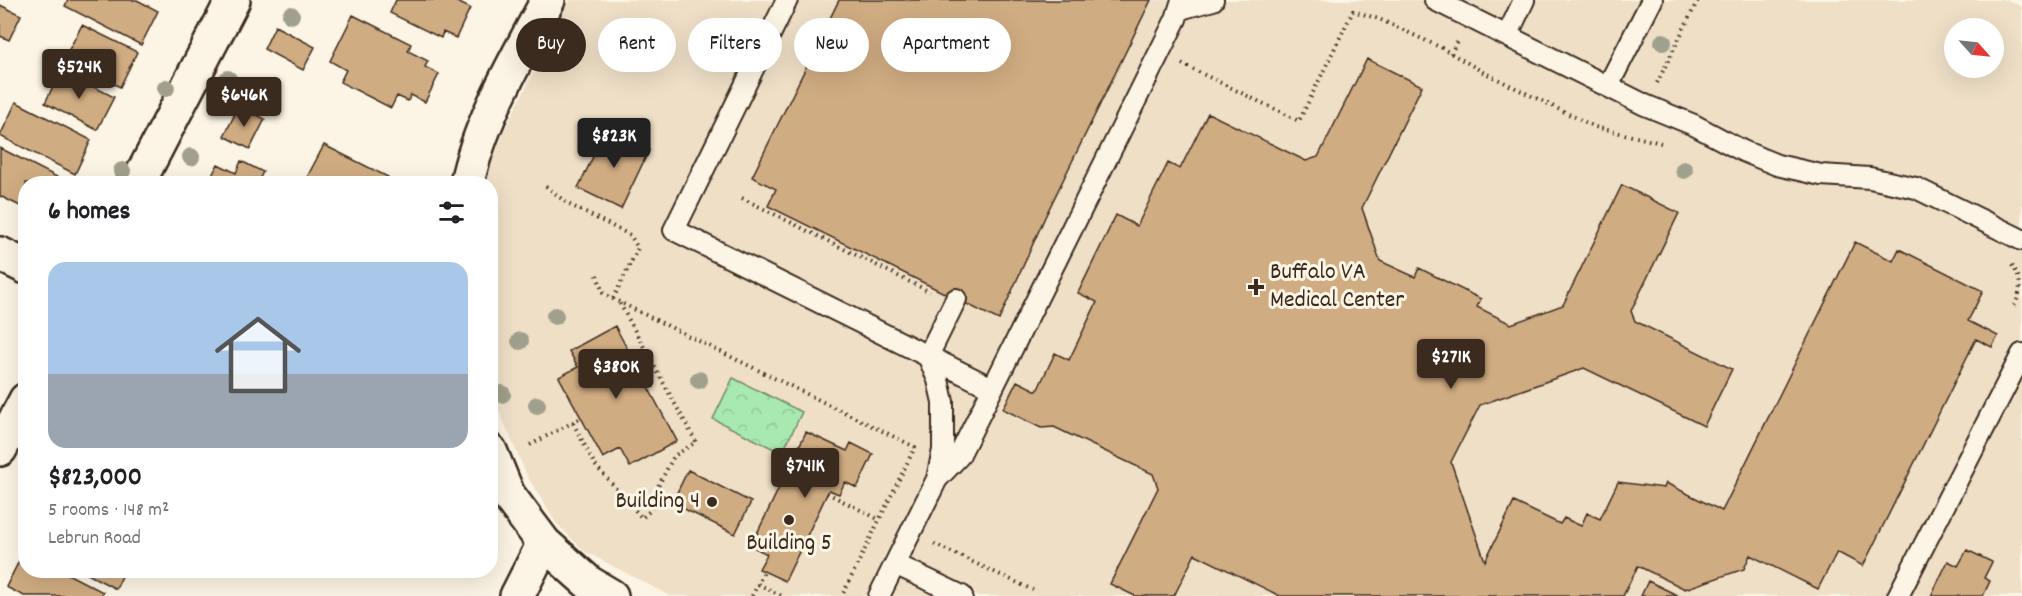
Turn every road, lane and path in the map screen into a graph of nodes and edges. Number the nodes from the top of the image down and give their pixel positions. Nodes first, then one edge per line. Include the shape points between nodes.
1 (233, 0) edge
2 (548, 0) edge
3 (787, 0) edge
4 (1213, 0) edge
5 (1436, 0) edge
6 (1524, 0) edge
7 (1652, 0) edge
8 (1698, 0) edge
9 (1181, 5) edge
10 (1460, 36) dead end
11 (1507, 36) junction
12 (1451, 54) junction
13 (1182, 64) dead end
14 (1608, 86) junction
15 (1655, 86) dead end
16 (1670, 146) dead end
17 (142, 176) edge
18 (469, 176) edge
19 (546, 186) dead end
20 (742, 198) dead end
21 (2022, 240) edge
22 (0, 255) edge
23 (2004, 258) dead end
24 (18, 263) edge
25 (597, 274) dead end
26 (948, 297) joint
27 (616, 300) junction
28 (2014, 306) dead end
29 (2022, 354) edge
30 (928, 356) junction
31 (992, 388) junction
32 (18, 415) edge
33 (581, 418) dead end
34 (573, 423) junction
35 (530, 445) dead end
36 (0, 449) edge
37 (498, 471) edge
38 (937, 479) junction
39 (827, 493) dead end
40 (882, 521) junction
41 (544, 543) junction
42 (933, 545) dead end
43 (895, 564) junction
44 (764, 572) dead end
45 (758, 584) junction
46 (1033, 590) dead end
47 (517, 596) edge
48 (611, 596) edge
49 (752, 596) edge
50 (782, 596) edge
51 (842, 596) edge
52 (879, 596) edge
53 (962, 596) edge
54 (1898, 596) edge

1 - 17 street
2 - 18 street via 495,105
3 - 30 lane via 674,230
4 - 9 lane
5 - 11 lane
6 - 11 lane
7 - 14 lane
8 - 15 path
9 - 31 lane
10 - 12 path
11 - 14 lane
12 - 13 path via 1386,22 1353,11 1299,122
12 - 16 path via 1595,127
14 - 21 lane via 1777,165 1916,188
19 - 27 path via 568,204 630,235 638,248
20 - 26 path
22 - 24 street
23 - 28 path via 2019,274 2020,296
25 - 27 path via 603,293
26 - 30 lane
27 - 34 path via 696,442 674,456 656,490 651,510 642,518 595,465
27 - 40 path via 915,447
29 - 54 lane
30 - 31 lane
30 - 38 lane via 943,402 943,450
31 - 38 lane via 958,456
32 - 36 street
33 - 34 path
34 - 35 path
37 - 41 street via 508,495
38 - 43 lane
39 - 40 path
40 - 51 path
41 - 47 street
41 - 48 street
42 - 46 path
43 - 52 lane
43 - 53 lane
44 - 45 path
45 - 49 path
45 - 50 path

